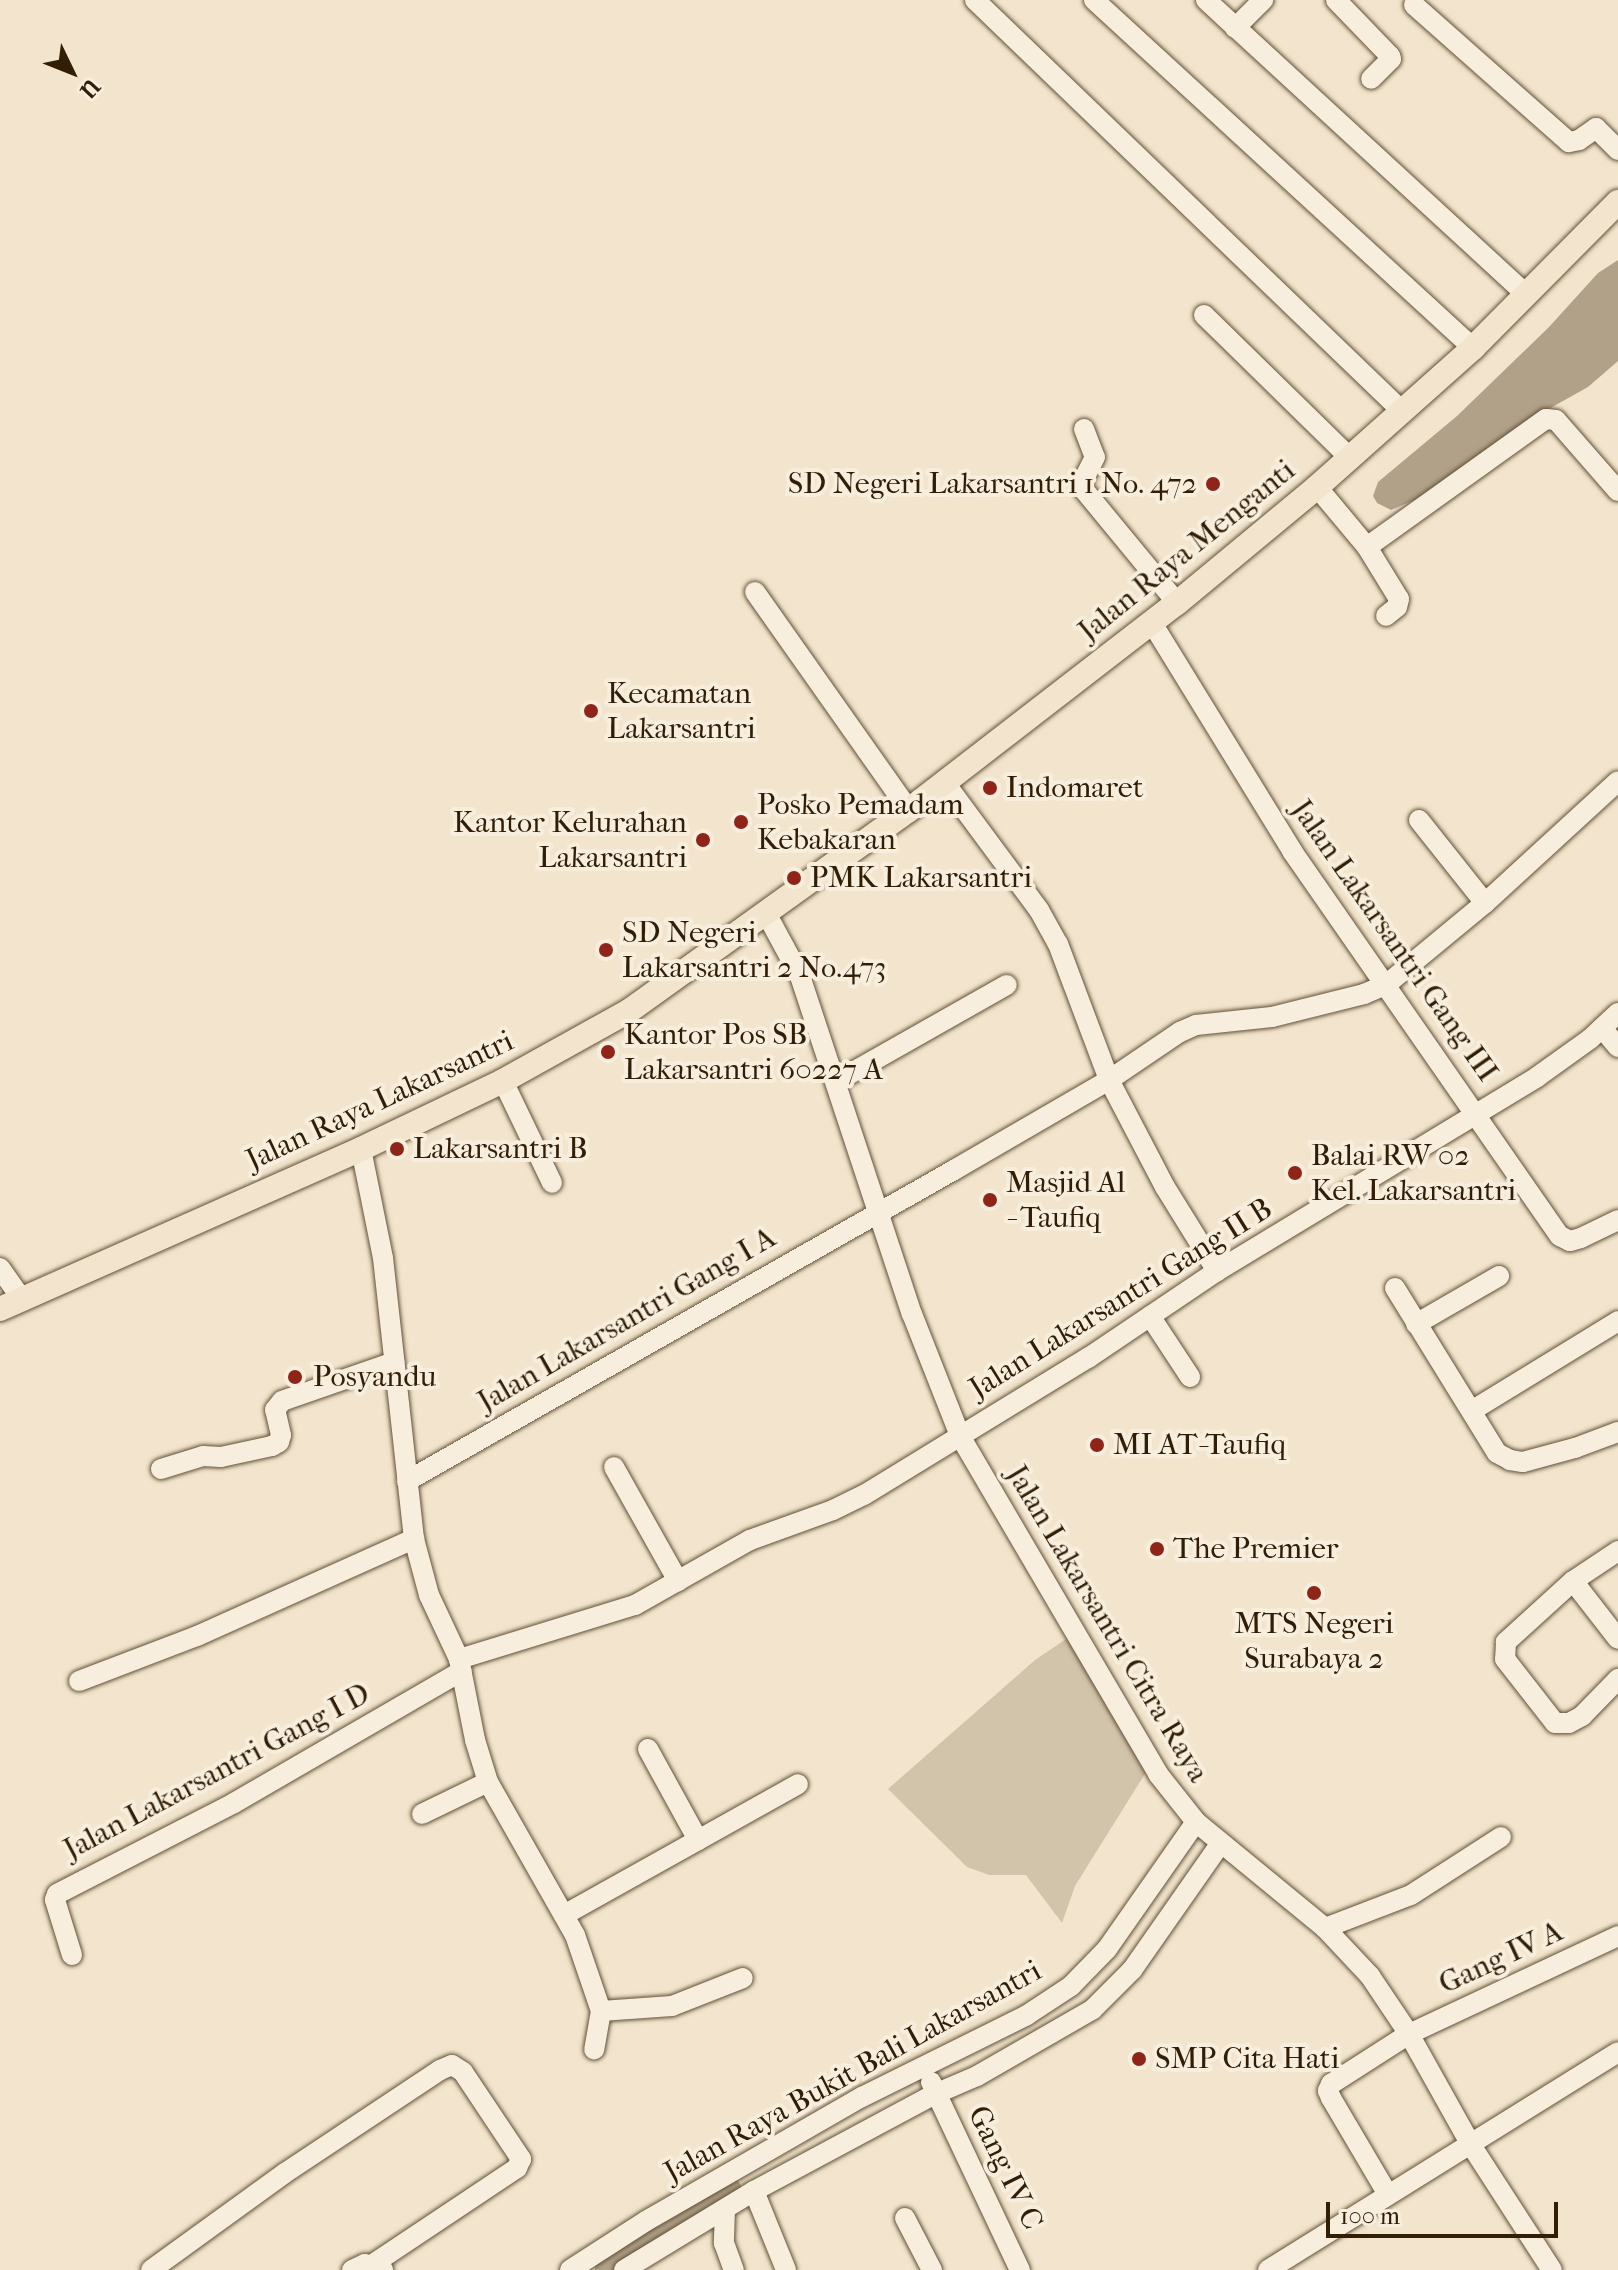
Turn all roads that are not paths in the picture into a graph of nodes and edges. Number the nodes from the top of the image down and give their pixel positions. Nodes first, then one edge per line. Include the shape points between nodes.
1 (975, 0) edge
2 (1094, 0) edge
3 (1206, 0) edge
4 (1263, 0) edge
5 (1336, 0) edge
6 (1414, 5) dead end
7 (1235, 28) junction
8 (1371, 79) dead end
9 (1618, 150) edge
10 (1618, 202) edge
11 (1527, 295) junction
12 (1204, 315) dead end
13 (1473, 348) junction
14 (1402, 411) junction
15 (1084, 429) dead end
16 (1350, 458) junction
17 (1317, 487) junction
18 (1618, 491) edge
19 (1367, 547) junction
20 (755, 592) dead end
21 (1177, 603) junction
22 (1386, 616) dead end
23 (1152, 623) junction
24 (1618, 781) edge
25 (945, 783) junction
26 (909, 810) junction
27 (1419, 820) dead end
28 (1485, 903) junction
29 (766, 913) junction
30 (1387, 984) junction
31 (1007, 985) dead end
32 (1618, 1013) edge
33 (1602, 1028) junction
34 (1618, 1047) edge
35 (1109, 1080) junction
36 (503, 1081) junction
37 (837, 1081) junction
38 (1476, 1111) junction
39 (361, 1149) junction
40 (552, 1183) dead end
41 (878, 1211) junction
42 (1618, 1220) edge
43 (0, 1268) edge
44 (1217, 1271) junction
45 (1499, 1276) dead end
46 (1395, 1288) dead end
47 (10, 1304) edge
48 (1150, 1316) junction
49 (1618, 1321) edge
50 (1416, 1324) junction
51 (394, 1362) junction
52 (1190, 1377) dead end
53 (1473, 1410) junction
54 (1618, 1432) edge
55 (960, 1436) junction
56 (614, 1467) dead end
57 (161, 1469) dead end
58 (407, 1481) junction
59 (414, 1539) junction
60 (1618, 1551) edge
61 (678, 1581) junction
62 (1573, 1581) junction
63 (1618, 1639) edge
64 (460, 1665) junction
65 (1618, 1679) edge
66 (79, 1681) dead end
67 (648, 1749) dead end
68 (488, 1782) junction
69 (798, 1784) dead end
70 (422, 1814) dead end
71 (1196, 1822) junction
72 (1501, 1837) dead end
73 (698, 1840) junction
74 (1221, 1843) junction
75 (564, 1915) junction
76 (1325, 1928) junction
77 (1618, 1936) edge
78 (72, 1955) dead end
79 (743, 1978) dead end
80 (601, 2011) junction
81 (1409, 2034) junction
82 (594, 2049) dead end
83 (1618, 2052) edge
84 (925, 2066) junction
85 (935, 2094) junction
86 (1471, 2145) junction
87 (754, 2191) junction
88 (1387, 2193) junction
89 (725, 2209) junction
90 (905, 2218) dead end
91 (378, 2267) edge
92 (151, 2270) edge
93 (352, 2270) edge
94 (570, 2270) edge
95 (624, 2270) edge
96 (734, 2270) edge
97 (786, 2270) edge
98 (932, 2270) edge
99 (1020, 2270) edge
100 (1268, 2270) edge
101 (1552, 2270) edge

1 - 14 street
2 - 13 street
3 - 7 street
4 - 7 street
5 - 8 street via 1390,56
6 - 9 street via 1569,142 1596,128
7 - 11 street
10 - 11 main road, Jalan Raya Menganti
11 - 13 main road, Jalan Raya Menganti
12 - 16 street
13 - 14 main road, Jalan Raya Menganti
14 - 16 main road, Jalan Raya Menganti
15 - 21 street via 1095,457 1082,482 1084,490
16 - 17 main road, Jalan Raya Menganti
17 - 19 street
17 - 21 main road, Jalan Raya Menganti
18 - 19 street via 1556,420 1546,419
19 - 22 street via 1399,599
20 - 26 street
21 - 23 main road, Jalan Raya Menganti
23 - 25 main road, Jalan Raya Menganti
23 - 30 street, Jalan Lakarsantri Gang III via 1292,851
24 - 28 street, Jalan Lakarsantri Gang I A
25 - 26 main road, Jalan Raya Menganti
25 - 35 street via 1058,944
26 - 29 main road, Jalan Raya Menganti
27 - 28 street
28 - 30 street, Jalan Lakarsantri Gang I A
29 - 36 main road, Jalan Raya Lakarsantri via 629,1011
29 - 37 street, Jalan Lakarsantri Citra Raya via 800,976
30 - 35 street, Jalan Lakarsantri Gang I A via 1272,1017 1196,1025
30 - 38 street, Jalan Lakarsantri Gang III
31 - 37 street
32 - 33 street, Jalan Lakarsantri Gang II B
33 - 34 street
33 - 38 street, Jalan Lakarsantri Gang II B via 1537,1077
35 - 41 street, Jalan Lakarsantri Gang I A
35 - 44 street
36 - 39 main road, Jalan Raya Lakarsantri
36 - 40 street
37 - 41 street, Jalan Lakarsantri Citra Raya
38 - 42 street, Jalan Lakarsantri Gang III via 1560,1236 1570,1241 1581,1238
38 - 44 street, Jalan Lakarsantri Gang II B
39 - 47 main road, Jalan Raya Lakarsantri
39 - 51 street via 383,1258
41 - 55 street, Jalan Lakarsantri Citra Raya
41 - 58 street, Jalan Lakarsantri Gang I A
43 - 47 street
44 - 48 street, Jalan Lakarsantri Gang II B
45 - 50 street
46 - 50 street
48 - 52 street
48 - 55 street, Jalan Lakarsantri Gang II B
49 - 53 street
50 - 53 street
51 - 57 street via 282,1401 275,1410 281,1435 272,1446 203,1456
51 - 58 street
53 - 54 street via 1497,1453 1523,1462
55 - 61 street, Jalan Lakarsantri Gang II B via 864,1495 750,1540
55 - 71 street, Jalan Lakarsantri Citra Raya via 1158,1774
56 - 61 street
58 - 59 street
59 - 64 street via 429,1595
59 - 66 street via 197,1636
60 - 62 street
61 - 64 street, Jalan Lakarsantri Gang II B via 614,1613
62 - 63 street
62 - 65 street via 1506,1642 1505,1659 1555,1723 1582,1716
64 - 68 street
64 - 78 street, Jalan Lakarsantri Gang I D via 234,1803 57,1894
67 - 73 street
68 - 70 street
68 - 75 street
69 - 73 street
71 - 74 street, Jalan Lakarsantri Citra Raya
71 - 84 street, Jalan Raya Bukit Bali Lakarsantri via 1107,1949 1071,1986 1027,2015
72 - 76 street via 1411,1895
73 - 75 street
74 - 76 street, Jalan Lakarsantri Citra Raya
74 - 85 street, Jalan Raya Bukit Bali Lakarsantri via 1132,1970 1092,2010
75 - 80 street
76 - 81 street, Jalan Lakarsantri Citra Raya via 1370,1976
77 - 81 street, Gang IV A
79 - 80 street via 672,2006
80 - 82 street
81 - 86 street, Jalan Lakarsantri Citra Raya
81 - 88 street, Gang IV A via 1328,2091
83 - 86 street
84 - 85 street, Gang IV C
84 - 94 street, Jalan Raya Bukit Bali Lakarsantri via 646,2221
85 - 87 street, Jalan Raya Bukit Bali Lakarsantri
85 - 99 street, Gang IV C
86 - 88 street
86 - 101 street, Jalan Lakarsantri Citra Raya
87 - 89 street, Jalan Raya Bukit Bali Lakarsantri
87 - 97 street
88 - 100 street
89 - 95 street, Jalan Raya Bukit Bali Lakarsantri
89 - 96 street via 724,2243
90 - 98 street
91 - 92 street via 517,2168 521,2159 463,2072 452,2065 285,2173
91 - 93 street

